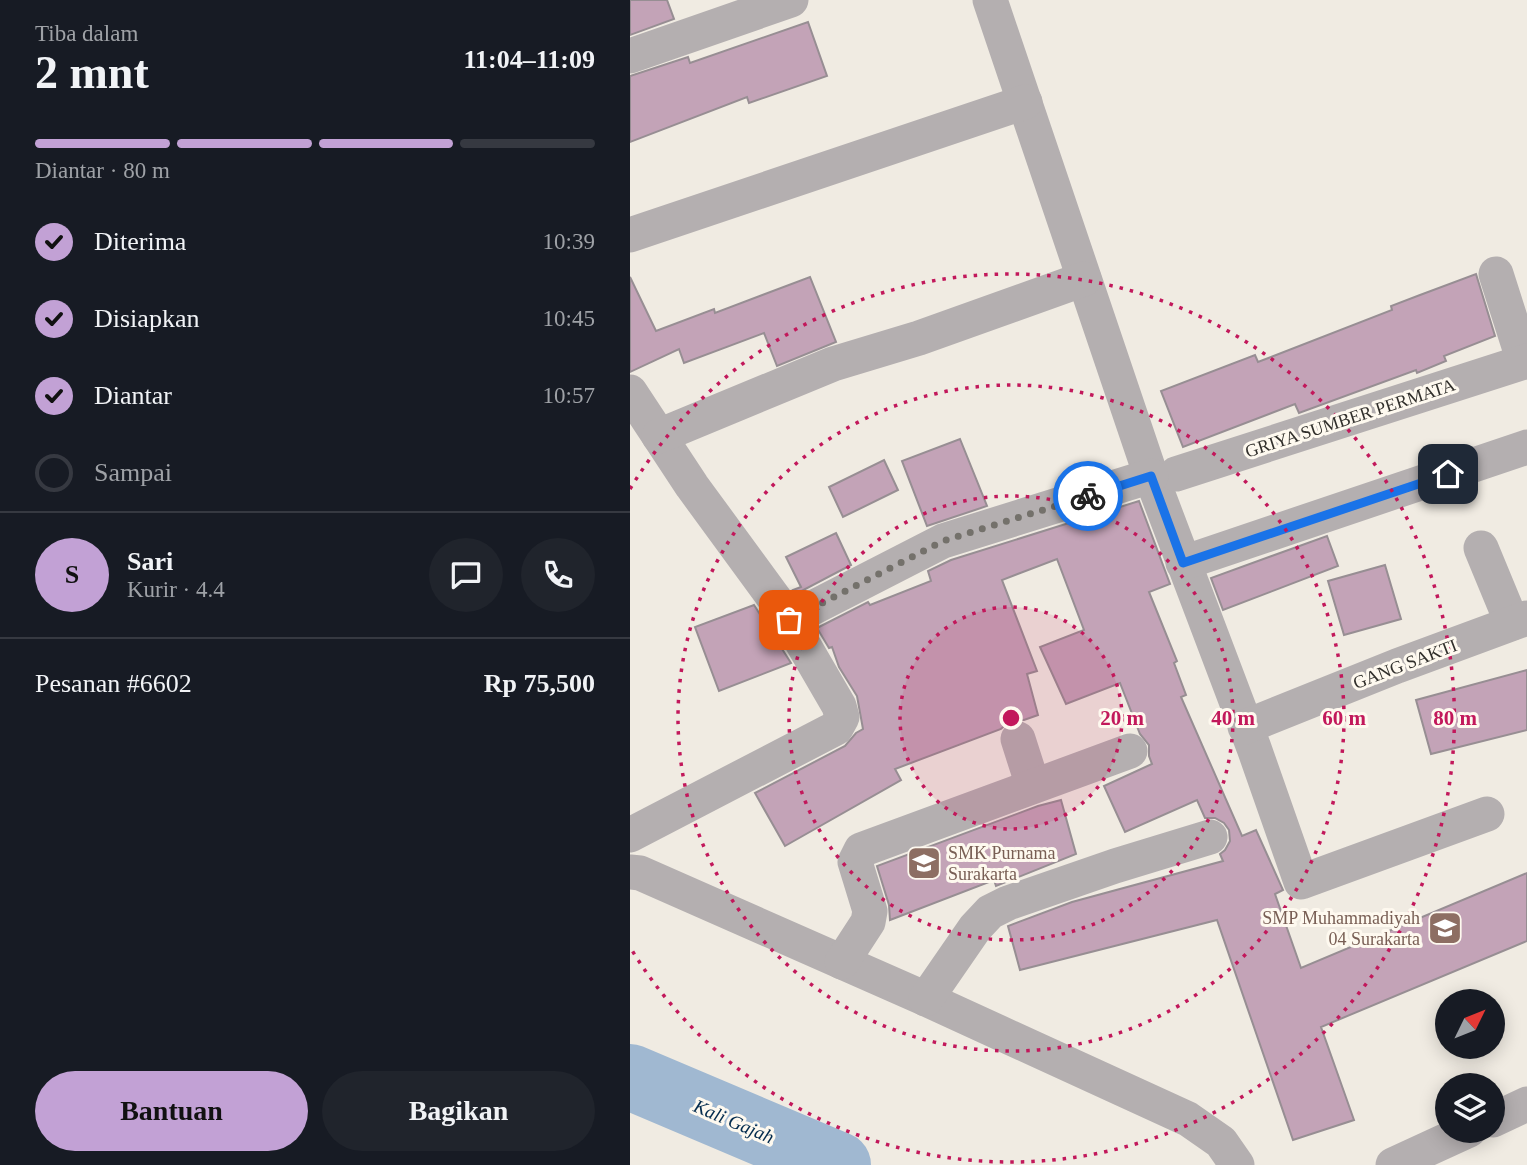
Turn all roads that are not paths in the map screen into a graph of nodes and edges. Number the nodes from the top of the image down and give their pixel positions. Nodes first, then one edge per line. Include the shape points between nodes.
1 (791, 0) edge
2 (990, 0) edge
3 (630, 57) edge
4 (1025, 102) junction
5 (630, 235) edge
6 (1496, 274) dead end
7 (1084, 279) junction
8 (1526, 361) edge
9 (630, 392) edge
10 (659, 436) junction
11 (1527, 447) edge
12 (1163, 475) junction
13 (1481, 548) dead end
14 (1183, 563) junction
15 (789, 620) junction
16 (1520, 620) edge
17 (1245, 727) junction
18 (1018, 738) dead end
19 (1130, 751) dead end
20 (1033, 786) junction
21 (1487, 814) dead end
22 (630, 835) edge
23 (1210, 837) dead end
24 (630, 872) edge
25 (842, 962) junction
26 (926, 999) junction
27 (1527, 1104) edge
28 (1505, 1114) edge
29 (1441, 1143) edge
30 (1237, 1165) edge
31 (1393, 1165) edge

1 - 3 street
2 - 4 street
4 - 5 street
4 - 7 street
6 - 8 street, GRIYA SUMBER PERMATA
7 - 10 street via 822,368
7 - 12 street
8 - 12 street, GRIYA SUMBER PERMATA
9 - 10 street
10 - 15 street
11 - 14 street
12 - 14 street
12 - 15 street, GRIYA SUMBER PERMATA via 943,541
13 - 16 street
14 - 17 street
15 - 22 street via 839,706 842,717 836,727
16 - 17 street, GANG SAKTI
17 - 21 street via 1301,882
18 - 20 street
19 - 20 street
20 - 25 street via 861,850 855,862 870,911 868,922
23 - 26 street via 990,912
24 - 25 street
25 - 26 street
26 - 30 street via 1188,1119 1221,1142
27 - 28 street
29 - 31 street

